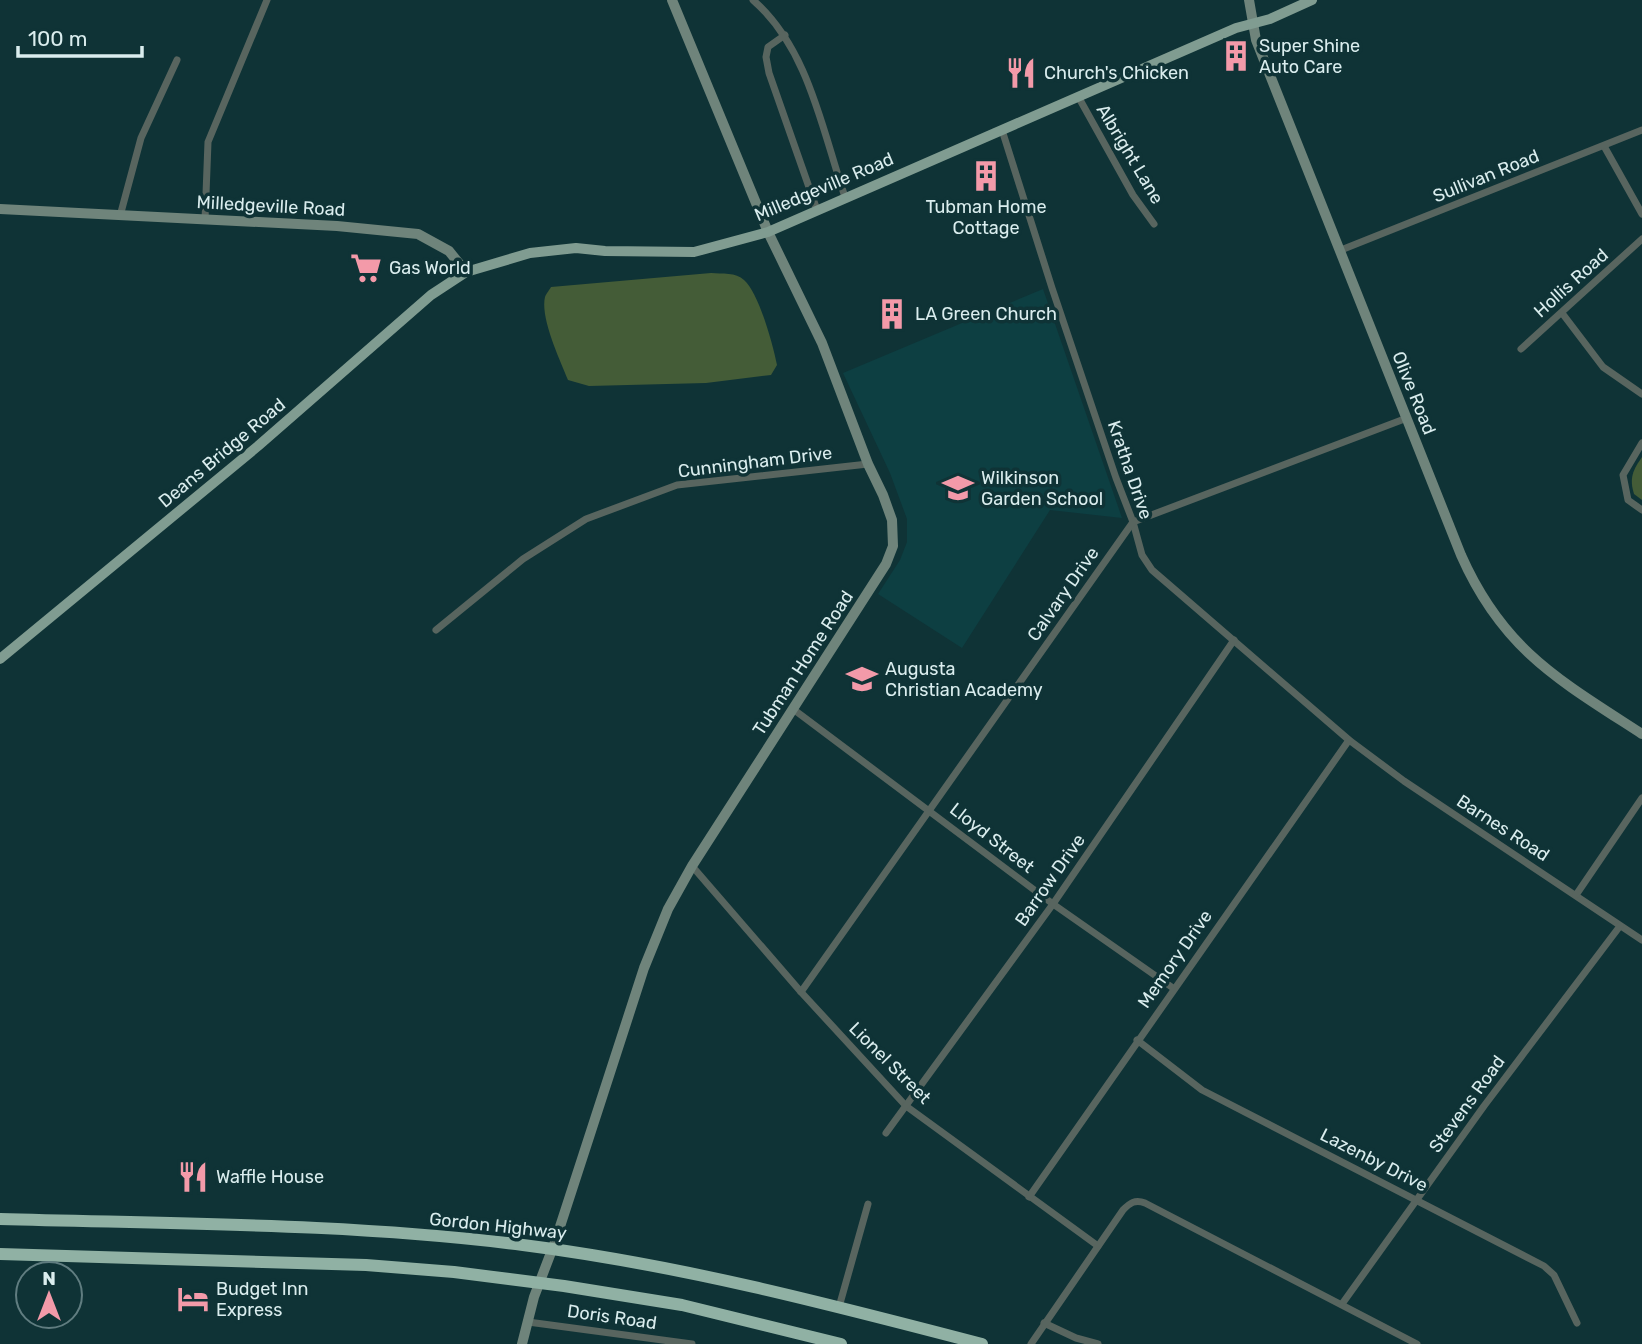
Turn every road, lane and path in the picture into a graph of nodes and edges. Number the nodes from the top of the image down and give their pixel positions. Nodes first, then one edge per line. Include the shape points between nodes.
1 (267, 0) edge
2 (672, 0) edge
3 (753, 0) edge
4 (1249, 0) edge
5 (1312, 0) edge
6 (1254, 24) junction
7 (785, 35) junction
8 (177, 60) dead end
9 (1079, 98) junction
10 (1002, 130) junction
11 (1642, 130) edge
12 (1604, 146) junction
13 (845, 197) junction
14 (0, 209) edge
15 (817, 210) junction
16 (1642, 214) edge
17 (120, 216) junction
18 (205, 220) junction
19 (1154, 224) dead end
20 (768, 232) junction
21 (1642, 239) edge
22 (1341, 250) junction
23 (466, 272) junction
24 (1562, 313) junction
25 (1521, 349) dead end
26 (1642, 394) edge
27 (1407, 418) junction
28 (1642, 443) edge
29 (867, 464) junction
30 (1642, 510) edge
31 (1133, 522) junction
32 (436, 630) dead end
33 (1234, 640) junction
34 (0, 659) edge
35 (793, 709) junction
36 (1642, 734) edge
37 (1349, 740) junction
38 (1642, 798) edge
39 (930, 810) junction
40 (692, 866) junction
41 (1576, 895) junction
42 (1053, 904) junction
43 (1619, 926) junction
44 (1642, 940) edge
45 (1174, 988) junction
46 (801, 992) junction
47 (1137, 1040) junction
48 (906, 1105) junction
49 (886, 1133) dead end
50 (1029, 1197) junction
51 (1417, 1199) junction
52 (868, 1205) dead end
53 (0, 1219) edge
54 (1098, 1246) junction
55 (552, 1249) junction
56 (0, 1254) edge
57 (540, 1283) junction
58 (1342, 1304) junction
59 (839, 1307) junction
60 (528, 1322) junction
61 (1044, 1323) junction
62 (1577, 1323) dead end
63 (795, 1338) edge
64 (522, 1344) edge
65 (692, 1344) edge
66 (841, 1344) edge
67 (982, 1344) edge
68 (1031, 1344) edge
69 (1098, 1344) edge
70 (1417, 1344) edge

1 - 18 street via 208,142
2 - 20 street, Tubman Home Road
3 - 7 street
4 - 6 street, Olive Road
5 - 6 main road, Milledgeville Road
6 - 9 main road, Milledgeville Road
6 - 22 street, Olive Road via 1256,40
7 - 13 street via 813,97
7 - 15 street via 768,47 766,57
8 - 17 street via 141,138
9 - 10 main road, Milledgeville Road
9 - 19 street, Albright Lane
10 - 13 main road, Milledgeville Road
10 - 31 street, Kratha Drive
11 - 12 street, Sullivan Road
12 - 16 street
12 - 22 street, Sullivan Road
13 - 15 main road, Milledgeville Road
14 - 17 street, Milledgeville Road
15 - 20 main road, Milledgeville Road
17 - 18 street, Milledgeville Road
18 - 23 street, Milledgeville Road via 418,234 449,251
20 - 23 main road, Milledgeville Road via 694,252 576,248 530,253
20 - 29 street, Tubman Home Road via 822,343
21 - 24 street, Hollis Road
22 - 27 street, Olive Road
23 - 34 main road, Deans Bridge Road via 431,295 282,426
24 - 25 street, Hollis Road
24 - 26 street via 1603,367
27 - 31 street
27 - 36 street, Olive Road via 1477,589 1507,632 1561,681
28 - 30 street via 1623,475 1628,500
29 - 32 street, Cunningham Drive via 677,485 586,519 523,559
29 - 35 street, Tubman Home Road via 892,520 893,546
31 - 33 street, Kratha Drive via 1142,555 1152,570
31 - 39 street, Calvary Drive
33 - 37 street, Kratha Drive
33 - 42 street, Barrow Drive
35 - 39 street, Lloyd Street
35 - 40 street, Tubman Home Road
37 - 41 street, Barnes Road
37 - 45 street, Memory Drive
38 - 41 street
39 - 42 street, Lloyd Street
39 - 46 street, Calvary Drive
40 - 46 street, Lionel Street
40 - 55 street, Tubman Home Road via 644,968
41 - 43 street, Barnes Road
42 - 45 street, Lloyd Street
42 - 48 street, Barrow Drive
43 - 44 street, Barnes Road
43 - 51 street, Stevens Road
45 - 47 street, Memory Drive
46 - 48 street, Lionel Street
47 - 50 street, Memory Drive
47 - 51 street, Lazenby Drive via 1202,1090
48 - 49 street, Barrow Drive
48 - 50 street, Lionel Street
50 - 54 street, Lionel Street
51 - 58 street, Stevens Road
51 - 62 street, Lazenby Drive via 1544,1266 1554,1275
52 - 59 street
53 - 55 highway, Gordon Highway via 378,1231
54 - 58 street via 1127,1205 1141,1201
54 - 61 street
55 - 57 street, Tubman Home Road
55 - 59 highway, Gordon Highway via 684,1270
56 - 57 highway via 366,1265
57 - 60 street, Tubman Home Road
57 - 63 highway via 682,1305
58 - 70 street
59 - 67 highway, Gordon Highway
60 - 64 street, Tubman Home Road
60 - 65 street, Doris Road
61 - 68 street
61 - 69 street
63 - 66 highway

